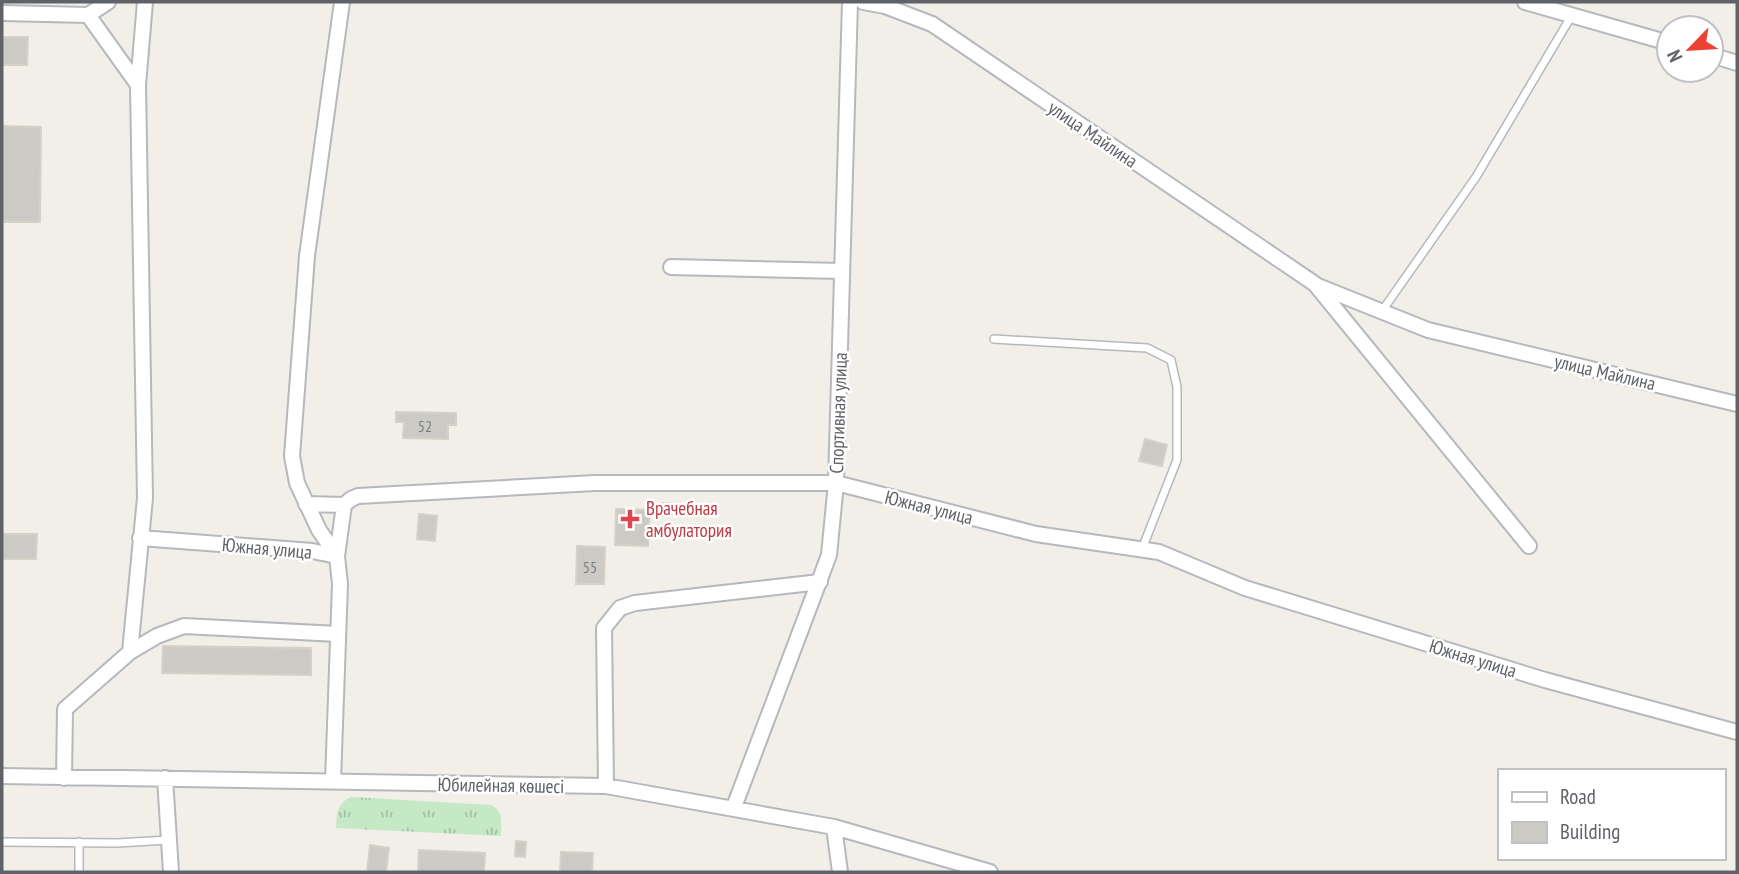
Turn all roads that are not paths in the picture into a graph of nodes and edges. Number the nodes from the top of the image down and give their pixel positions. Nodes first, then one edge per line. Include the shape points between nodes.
1 (108, 2) edge
2 (145, 2) edge
3 (342, 2) edge
4 (850, 2) edge
5 (863, 2) edge
6 (1525, 2) edge
7 (2, 13) edge
8 (88, 15) junction
9 (1572, 15) junction
10 (1655, 39) edge
11 (138, 85) junction
12 (670, 267) dead end
13 (842, 271) junction
14 (1315, 284) junction
15 (1382, 311) junction
16 (994, 339) dead end
17 (1737, 404) edge
18 (836, 483) junction
19 (306, 504) junction
20 (344, 505) junction
21 (140, 538) junction
22 (1529, 545) dead end
23 (1142, 549) junction
24 (337, 556) junction
25 (820, 582) junction
26 (338, 634) junction
27 (130, 652) junction
28 (1737, 732) edge
29 (2, 776) edge
30 (64, 778) junction
31 (165, 778) junction
32 (333, 781) junction
33 (607, 786) junction
34 (734, 807) junction
35 (834, 827) junction
36 (169, 840) junction
37 (2, 842) edge
38 (79, 842) junction
39 (79, 872) edge
40 (171, 872) edge
41 (840, 872) edge
42 (990, 872) edge

1 - 8 street
2 - 11 street
3 - 19 street via 307,256 292,456
4 - 13 street, Спортивная улица
5 - 14 street, улица Майлина via 932,24
6 - 9 street
7 - 8 street
8 - 11 street
9 - 10 street
9 - 15 lane via 1476,177
11 - 21 street via 145,498
12 - 13 street
13 - 18 street, Спортивная улица
14 - 15 street, улица Майлина
14 - 22 street, улица Майлина
15 - 17 street, улица Майлина via 1429,330
16 - 23 lane via 1147,348 1171,360 1177,387 1177,460
18 - 20 street, Южная улица via 595,483 358,496
18 - 23 street, Южная улица via 1036,534
18 - 25 street, Спортивная улица via 829,555
19 - 20 street
19 - 24 street
20 - 24 street, Южная улица
21 - 24 street, Южная улица
21 - 27 street
23 - 28 street, Южная улица via 1297,604 1545,680
24 - 26 street
25 - 33 street via 620,608 604,628
25 - 34 street, Спортивная улица
26 - 27 street via 184,626
26 - 32 street
27 - 30 street via 65,709
29 - 30 street, Юбилейная көшесі
30 - 31 street, Юбилейная көшесі
31 - 32 street, Юбилейная көшесі
31 - 36 street
32 - 33 street, Юбилейная көшесі
33 - 34 street, Юбилейная көшесі
34 - 35 street, Юбилейная көшесі
35 - 41 street
35 - 42 street, Юбилейная көшесі
36 - 38 lane
36 - 40 street
37 - 38 lane
38 - 39 lane

